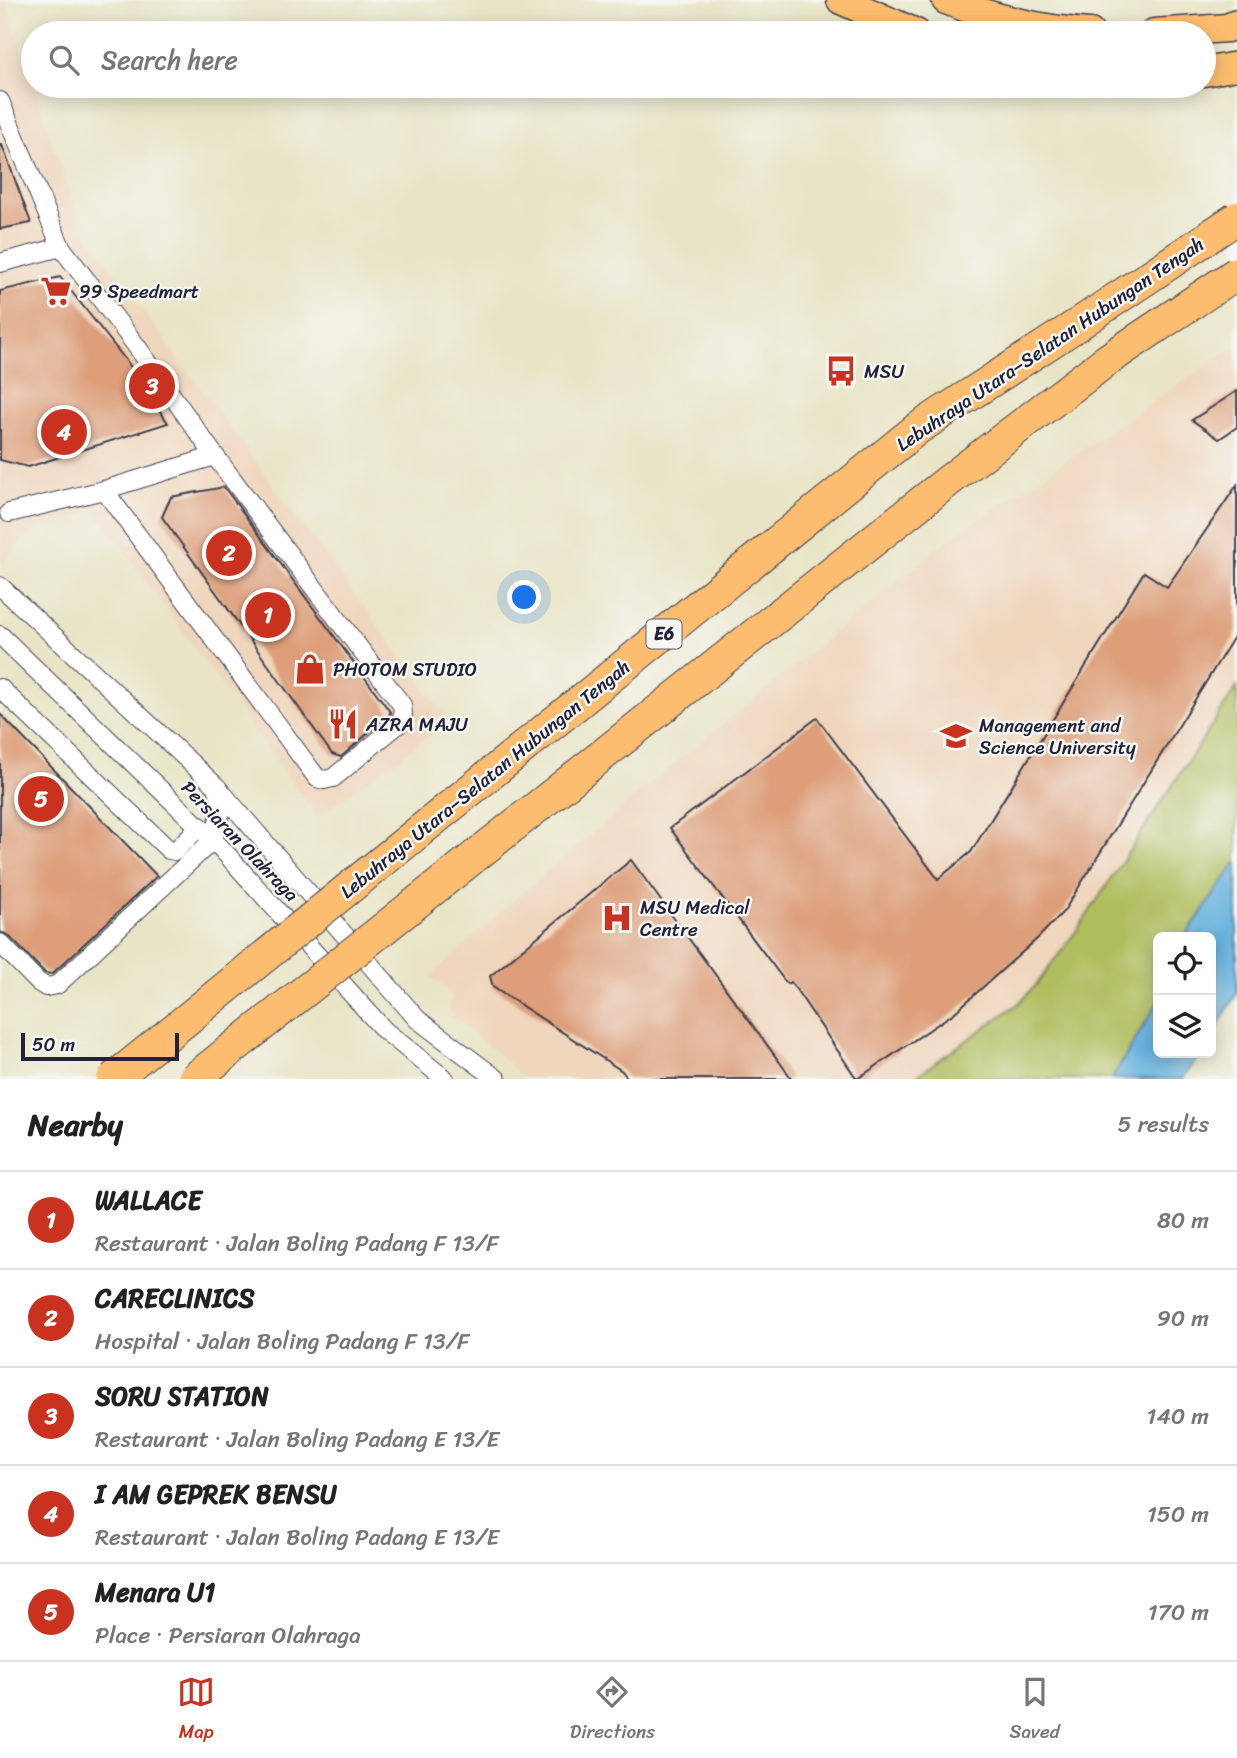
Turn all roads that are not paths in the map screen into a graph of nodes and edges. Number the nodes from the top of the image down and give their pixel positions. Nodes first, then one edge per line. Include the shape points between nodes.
1 (841, 0) edge
2 (946, 0) edge
3 (889, 21) edge
4 (1020, 21) edge
5 (1237, 24) edge
6 (1216, 29) edge
7 (1237, 66) edge
8 (1216, 70) edge
9 (0, 101) edge
10 (1237, 218) edge
11 (61, 247) junction
12 (0, 263) edge
13 (1237, 273) edge
14 (215, 456) junction
15 (104, 490) junction
16 (3, 513) edge
17 (0, 586) edge
18 (0, 635) edge
19 (0, 688) edge
20 (216, 786) junction
21 (200, 826) junction
22 (213, 840) junction
23 (0, 943) edge
24 (113, 1079) edge
25 (194, 1079) edge
26 (445, 1079) edge
27 (497, 1079) edge

1 - 3 main road
2 - 4 main road
5 - 6 main road
7 - 8 main road
9 - 11 street
10 - 24 highway, Lebuhraya Utara–Selatan Hubungan Tengah / E6, bridge via 917,429
11 - 12 street
11 - 14 street
13 - 25 highway, bridge via 1107,360 951,478
14 - 15 street
14 - 15 street via 401,705 401,722 333,778 317,778
15 - 16 street
17 - 20 street, Persiaran Olahraga
18 - 21 street, Persiaran Olahraga
19 - 21 street via 169,850 175,850
20 - 22 street via 221,811
20 - 27 street, Persiaran Olahraga via 417,1019
21 - 22 street, Persiaran Olahraga
22 - 23 street via 58,985 47,987 38,982
22 - 26 street, Persiaran Olahraga via 384,1030

